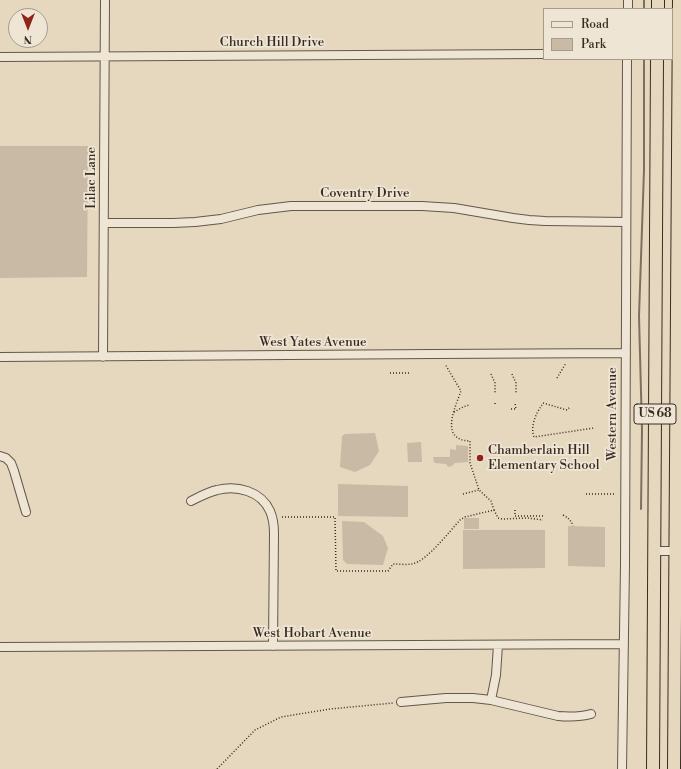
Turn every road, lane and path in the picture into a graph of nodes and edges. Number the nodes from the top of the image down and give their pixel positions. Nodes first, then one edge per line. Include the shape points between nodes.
1 (105, 0) edge
2 (678, 0) edge
3 (543, 54) edge
4 (104, 56) junction
5 (0, 57) edge
6 (627, 60) edge
7 (657, 60) edge
8 (626, 222) junction
9 (104, 224) junction
10 (626, 353) junction
11 (103, 357) junction
12 (0, 358) edge
13 (566, 363) dead end
14 (445, 364) dead end
15 (390, 373) dead end
16 (491, 374) dead end
17 (512, 374) dead end
18 (409, 375) dead end
19 (557, 378) dead end
20 (495, 393) dead end
21 (516, 393) dead end
22 (515, 403) dead end
23 (469, 405) dead end
24 (570, 407) dead end
25 (511, 409) dead end
26 (453, 413) junction
27 (594, 428) dead end
28 (0, 456) edge
29 (479, 490) junction
30 (463, 494) dead end
31 (586, 494) dead end
32 (616, 494) dead end
33 (191, 501) dead end
34 (494, 510) junction
35 (515, 510) dead end
36 (26, 512) dead end
37 (563, 515) dead end
38 (543, 516) dead end
39 (282, 517) dead end
40 (543, 520) dead end
41 (573, 526) dead end
42 (655, 551) junction
43 (675, 551) junction
44 (624, 644) junction
45 (498, 645) junction
46 (273, 646) junction
47 (0, 648) edge
48 (491, 700) junction
49 (401, 702) joint
50 (591, 714) dead end
51 (217, 769) edge
52 (622, 769) edge
53 (653, 769) edge
54 (674, 769) edge

1 - 4 street, Lilac Lane
2 - 43 highway, US 68
3 - 4 street, Church Hill Drive
4 - 5 street, Church Hill Drive
4 - 9 street, Lilac Lane
6 - 8 street, Western Avenue
7 - 42 highway, US 68
8 - 9 street, Coventry Drive via 529,220 443,206 291,206 195,222
8 - 10 street, Western Avenue
9 - 11 street, Lilac Lane
10 - 11 street, West Yates Avenue
10 - 44 street, Western Avenue
11 - 12 street, West Yates Avenue
13 - 19 path
14 - 26 path via 461,391
15 - 18 path
16 - 20 path via 495,383
17 - 21 path via 516,383
22 - 25 path via 516,409
23 - 26 path
24 - 27 path via 567,410 543,404 533,427 534,437
26 - 29 path via 451,429 463,441 470,441 470,463
28 - 36 street via 11,463
29 - 30 path
29 - 34 path via 491,501
31 - 32 path
33 - 46 street via 215,490 241,489 256,495 268,507 274,533
34 - 39 path via 465,517 428,555 412,564 393,564 388,571 336,571 335,517
34 - 40 path via 498,518 502,519
35 - 38 path via 515,516
37 - 41 path
42 - 43 street
42 - 53 highway, US 68
43 - 54 highway, US 68
44 - 45 street, West Hobart Avenue
44 - 52 street, Western Avenue
45 - 46 street, West Hobart Avenue
45 - 48 street
46 - 47 street, West Hobart Avenue
48 - 49 street via 462,698
48 - 50 street via 558,716
49 - 51 path via 281,717 255,730

